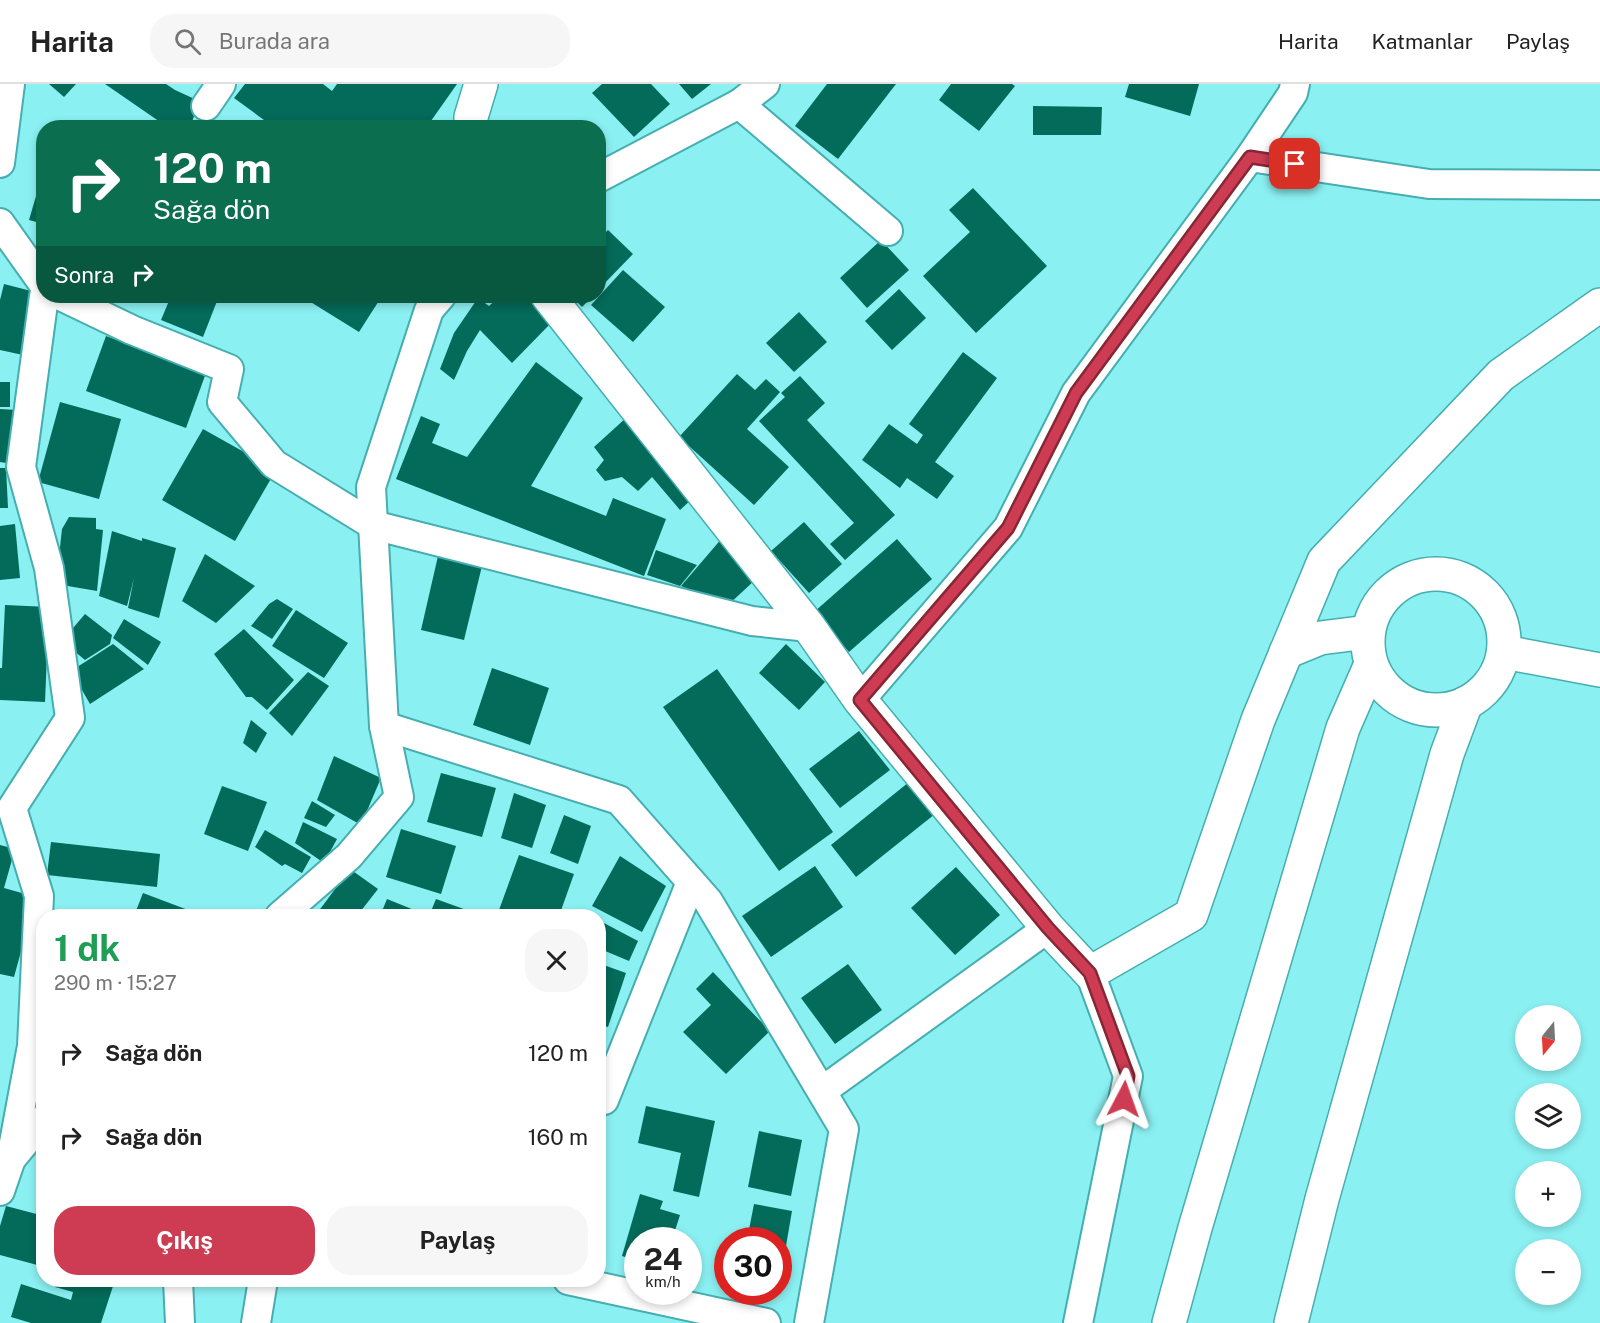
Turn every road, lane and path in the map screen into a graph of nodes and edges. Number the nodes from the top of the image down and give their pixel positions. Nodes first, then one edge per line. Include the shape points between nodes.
1 (10, 84) edge
2 (481, 84) edge
3 (765, 84) edge
4 (1295, 84) edge
5 (739, 104) junction
6 (471, 120) edge
7 (1250, 157) junction
8 (0, 163) edge
9 (606, 174) edge
10 (1600, 185) edge
11 (0, 222) edge
12 (888, 231) dead end
13 (36, 274) edge
14 (43, 303) edge
15 (76, 303) edge
16 (435, 303) edge
17 (554, 303) edge
18 (1600, 305) edge
19 (373, 525) junction
20 (809, 627) junction
21 (1368, 632) junction
22 (1286, 652) junction
23 (1504, 652) junction
24 (1371, 664) junction
25 (1600, 670) edge
26 (860, 700) junction
27 (1466, 704) junction
28 (384, 726) junction
29 (691, 882) junction
30 (38, 909) edge
31 (288, 909) edge
32 (1048, 928) junction
33 (36, 960) edge
34 (1090, 973) junction
35 (606, 1091) edge
36 (822, 1091) junction
37 (36, 1129) edge
38 (11, 1159) junction
39 (0, 1191) edge
40 (178, 1287) edge
41 (262, 1287) edge
42 (600, 1287) edge
43 (180, 1323) edge
44 (256, 1323) edge
45 (766, 1323) edge
46 (809, 1323) edge
47 (1078, 1323) edge
48 (1169, 1323) edge
49 (1291, 1323) edge

1 - 8 street
2 - 6 street
3 - 5 street
4 - 7 street via 1293,93
5 - 9 street
5 - 12 street
7 - 10 street via 1429,184
7 - 26 street via 1076,393 1008,528
11 - 13 street
14 - 30 street via 21,467 49,568 70,718 12,807 39,896
15 - 19 street via 229,369 222,402 274,464
16 - 19 street via 429,310 371,487
17 - 20 street
18 - 22 street via 1501,375 1324,561
19 - 20 street via 752,621
19 - 28 street
20 - 26 street
21 - 22 street via 1320,638
21 - 23 street via 1372,616 1391,590 1405,580 1437,573 1469,582 1493,604 1501,619
21 - 24 street
22 - 34 street via 1258,720 1191,915
23 - 25 street
23 - 27 street via 1491,682
24 - 27 street via 1378,680 1402,702 1434,711
24 - 48 street via 1343,728
26 - 32 street
27 - 49 street via 1446,754
28 - 29 street via 619,800
28 - 31 street via 399,796 348,856
29 - 35 street
29 - 36 street via 708,901
32 - 34 street
32 - 36 street
33 - 38 street via 32,1046
34 - 47 street via 1128,1076
36 - 46 street via 844,1129
37 - 38 street
38 - 39 street
40 - 43 street
41 - 44 street
42 - 45 street

